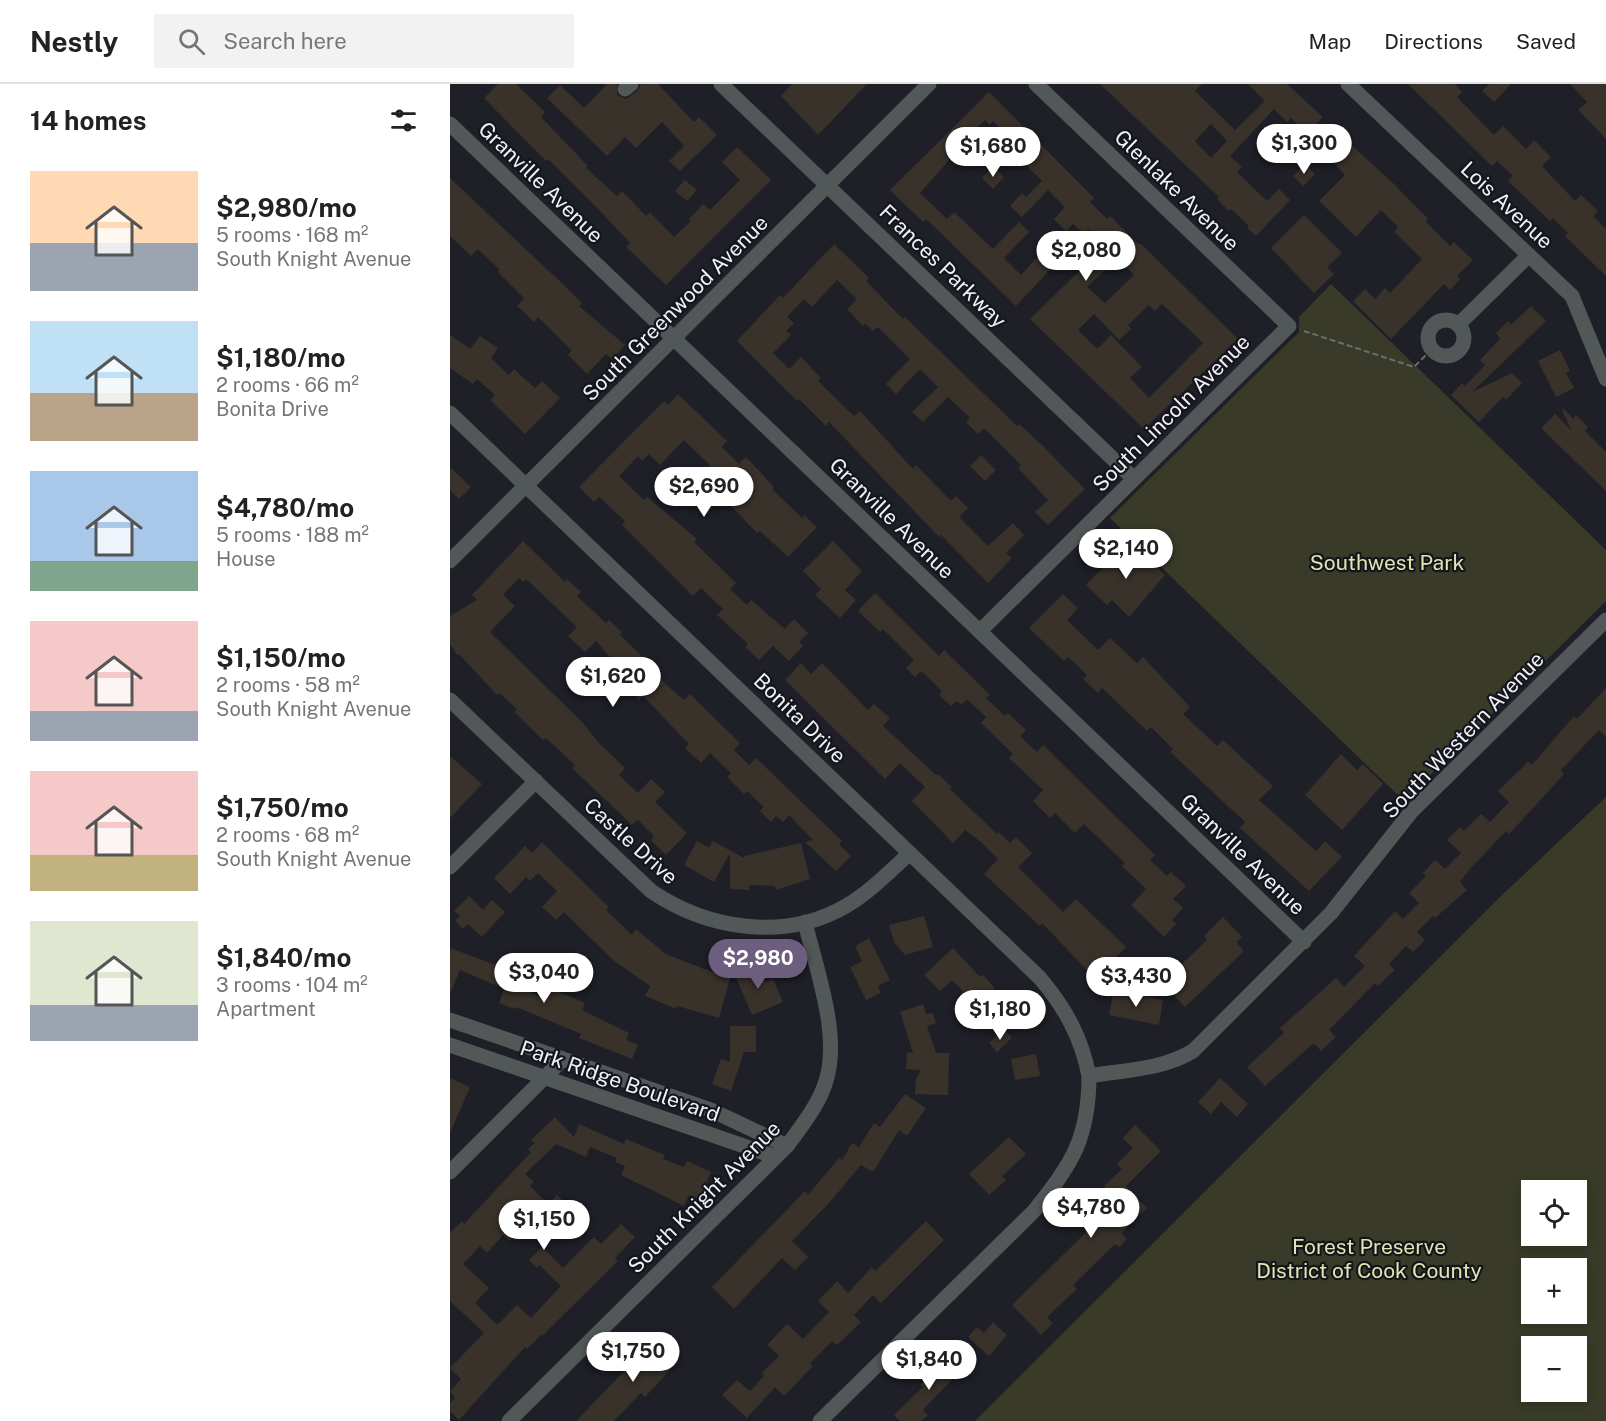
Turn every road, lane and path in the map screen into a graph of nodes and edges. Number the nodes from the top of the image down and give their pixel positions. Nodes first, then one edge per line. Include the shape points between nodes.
1 (721, 84) edge
2 (929, 84) edge
3 (1036, 84) edge
4 (1348, 84) edge
5 (450, 124) edge
6 (827, 185) junction
7 (1529, 255) junction
8 (1289, 326) junction
9 (1458, 326) junction
10 (674, 338) junction
11 (1432, 349) junction
12 (1606, 379) edge
13 (450, 413) edge
14 (1134, 479) junction
15 (526, 485) junction
16 (450, 561) edge
17 (1606, 620) edge
18 (980, 631) junction
19 (450, 700) edge
20 (536, 782) junction
21 (910, 853) junction
22 (450, 867) edge
23 (805, 922) junction
24 (1304, 942) junction
25 (450, 1020) edge
26 (450, 1045) edge
27 (563, 1059) junction
28 (1089, 1076) junction
29 (545, 1078) junction
30 (787, 1146) junction
31 (776, 1157) junction
32 (450, 1172) edge
33 (509, 1421) edge
34 (820, 1421) edge

1 - 6 street, Frances Parkway
2 - 6 street, South Greenwood Avenue
3 - 8 street, Glenlake Avenue
4 - 7 street, Lois Avenue
5 - 10 street, Granville Avenue
6 - 10 street, South Greenwood Avenue
6 - 14 street, Frances Parkway
7 - 9 street
7 - 12 street, Lois Avenue via 1572,296
8 - 11 path via 1414,367
8 - 14 street, South Lincoln Avenue
9 - 11 street via 1448,321 1436,323 1428,338
9 - 11 street via 1463,336 1458,351 1442,356
10 - 15 street, South Greenwood Avenue
10 - 18 street, Granville Avenue
13 - 15 street, Bonita Drive
14 - 18 street, South Lincoln Avenue
15 - 16 street, South Greenwood Avenue
15 - 21 street, Bonita Drive
17 - 24 street, South Western Avenue via 1411,812 1346,896
18 - 24 street, Granville Avenue
19 - 20 street, Castle Drive
20 - 22 street
20 - 23 street, Castle Drive via 631,873 690,914 729,925
21 - 23 street, Castle Drive via 847,906
21 - 28 street, Bonita Drive via 1059,1001 1083,1048
23 - 30 street, South Knight Avenue via 831,1038 829,1065 815,1106
24 - 28 street, South Western Avenue via 1198,1046 1178,1060
25 - 27 street, Park Ridge Boulevard
26 - 29 street, Park Ridge Boulevard
27 - 29 street
27 - 30 street, Park Ridge Boulevard via 720,1114
28 - 34 street via 1086,1124 1079,1146 1050,1192
29 - 31 street, Park Ridge Boulevard
29 - 32 street
30 - 31 street, South Knight Avenue
31 - 33 street, South Knight Avenue

